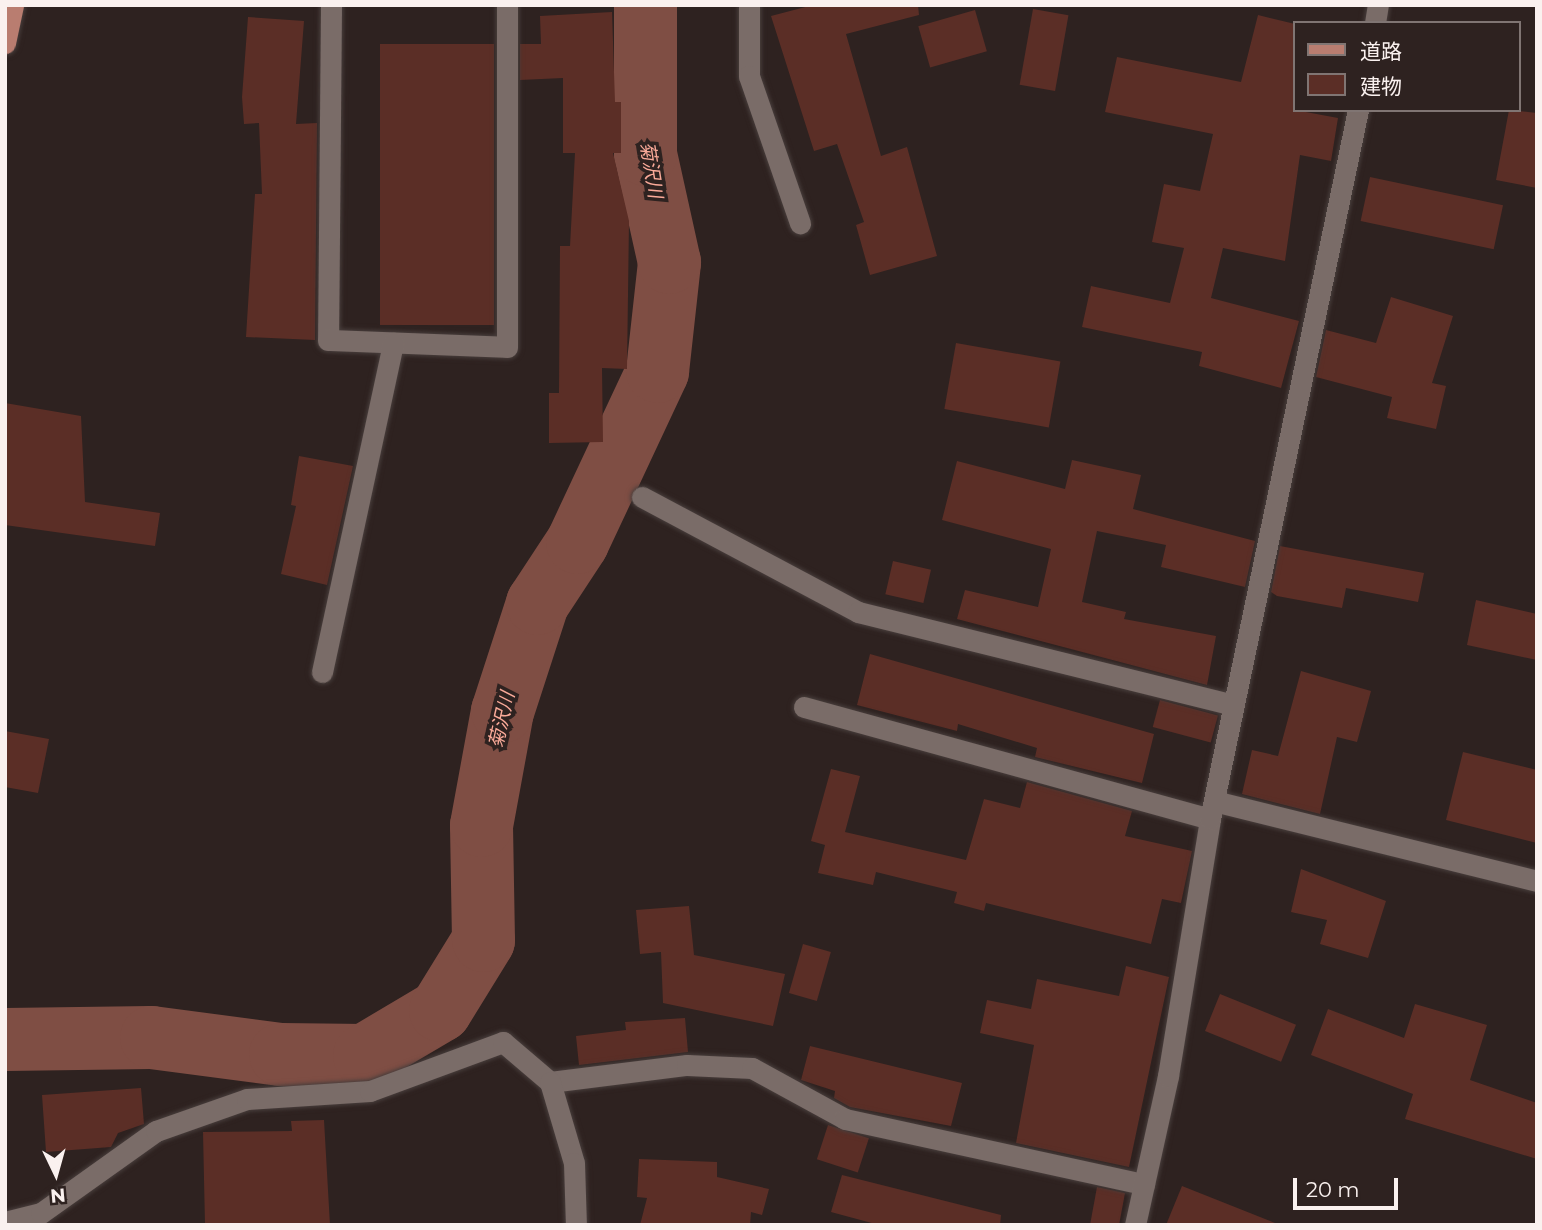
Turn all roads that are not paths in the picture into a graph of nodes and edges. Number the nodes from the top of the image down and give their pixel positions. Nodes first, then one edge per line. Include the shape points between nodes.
1 (13, 5) edge
2 (331, 5) edge
3 (507, 5) edge
4 (749, 5) edge
5 (5, 43) edge
6 (1358, 112) edge
7 (800, 223) dead end
8 (393, 343) junction
9 (642, 497) dead end
10 (322, 671) dead end
11 (1234, 705) junction
12 (804, 707) dead end
13 (1212, 810) junction
14 (1537, 881) edge
15 (550, 1082) junction
16 (1144, 1184) junction
17 (5, 1222) edge
18 (576, 1225) edge
19 (1135, 1225) edge

1 - 5 main road
2 - 8 street via 328,340
3 - 8 street via 507,346
4 - 7 street via 748,76
6 - 11 street
8 - 10 street
9 - 11 street via 858,612
11 - 13 street
12 - 13 street
13 - 14 street
13 - 16 street
15 - 16 street via 687,1065 752,1068 845,1119
15 - 17 street via 503,1042 370,1091 247,1099 156,1131 41,1213
15 - 18 street via 574,1163
16 - 19 street

